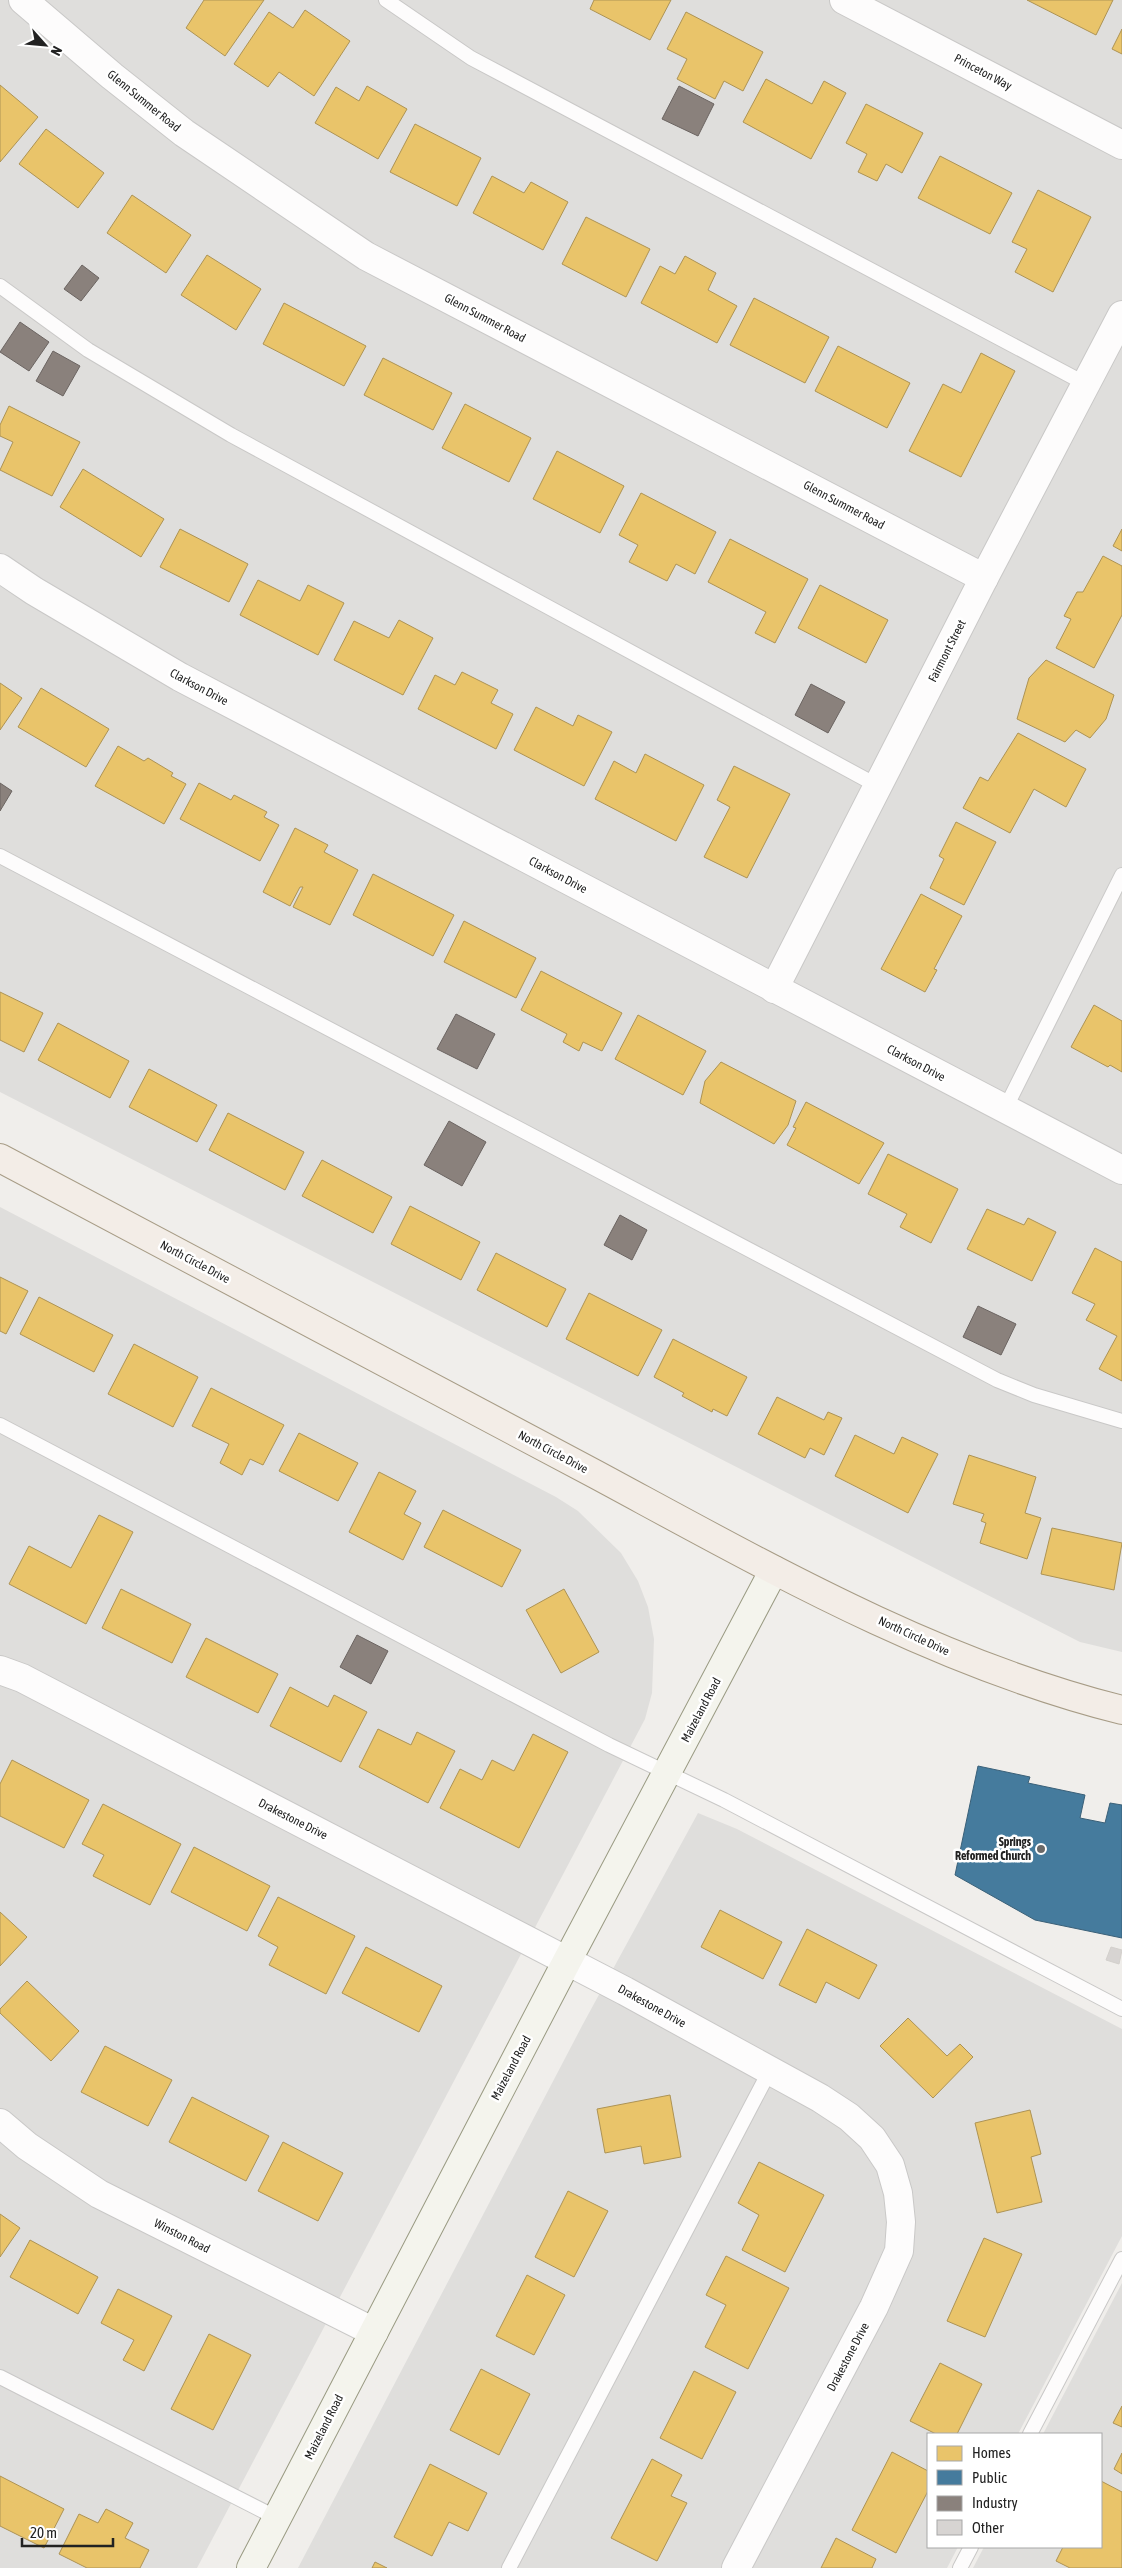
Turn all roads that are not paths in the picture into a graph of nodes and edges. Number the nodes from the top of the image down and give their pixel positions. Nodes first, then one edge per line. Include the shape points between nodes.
1 (23, 0) edge
2 (386, 0) edge
3 (844, 0) edge
4 (1122, 145) edge
5 (0, 286) edge
6 (1122, 315) edge
7 (1086, 384) junction
8 (0, 568) edge
9 (984, 578) junction
10 (878, 786) junction
11 (0, 856) edge
12 (1122, 875) edge
13 (774, 989) junction
14 (1005, 1109) junction
15 (0, 1158) edge
16 (1122, 1170) edge
17 (1122, 1421) edge
18 (0, 1425) edge
19 (774, 1570) junction
20 (0, 1670) edge
21 (1122, 1710) edge
22 (668, 1772) junction
23 (567, 1961) junction
24 (1122, 2009) edge
25 (769, 2072) junction
26 (0, 2123) edge
27 (1122, 2259) edge
28 (374, 2332) junction
29 (0, 2377) edge
30 (1031, 2433) edge
31 (277, 2518) junction
32 (970, 2548) edge
33 (251, 2568) edge
34 (510, 2568) edge
35 (736, 2568) edge
36 (960, 2568) edge

1 - 9 street, Glenn Summer Road via 184,133 366,256
2 - 7 lane via 471,58
3 - 4 street, Princeton Way
5 - 10 lane via 88,350 231,435
6 - 7 street, Fairmont Street
7 - 9 street, Fairmont Street
8 - 13 street, Clarkson Drive via 180,678
9 - 10 street, Fairmont Street
10 - 13 street, Fairmont Street
11 - 17 lane via 997,1380 1034,1395
12 - 14 lane
13 - 14 street, Clarkson Drive
14 - 16 street, Clarkson Drive
15 - 19 main road, North Circle Drive
18 - 22 lane via 609,1745
19 - 21 main road, North Circle Drive via 922,1641 993,1670 1049,1690
19 - 22 main road, Maizeland Road
20 - 23 street, Drakestone Drive via 22,1678
22 - 23 main road, Maizeland Road
22 - 24 lane
23 - 25 street, Drakestone Drive
23 - 28 main road, Maizeland Road
25 - 34 lane
25 - 35 street, Drakestone Drive via 849,2117 872,2138 890,2165 898,2193 901,2222 899,2251 889,2276
26 - 28 street, Winston Road via 27,2146 99,2194
27 - 30 lane
28 - 31 main road, Maizeland Road
29 - 31 lane
31 - 33 main road, Maizeland Road
32 - 36 lane

